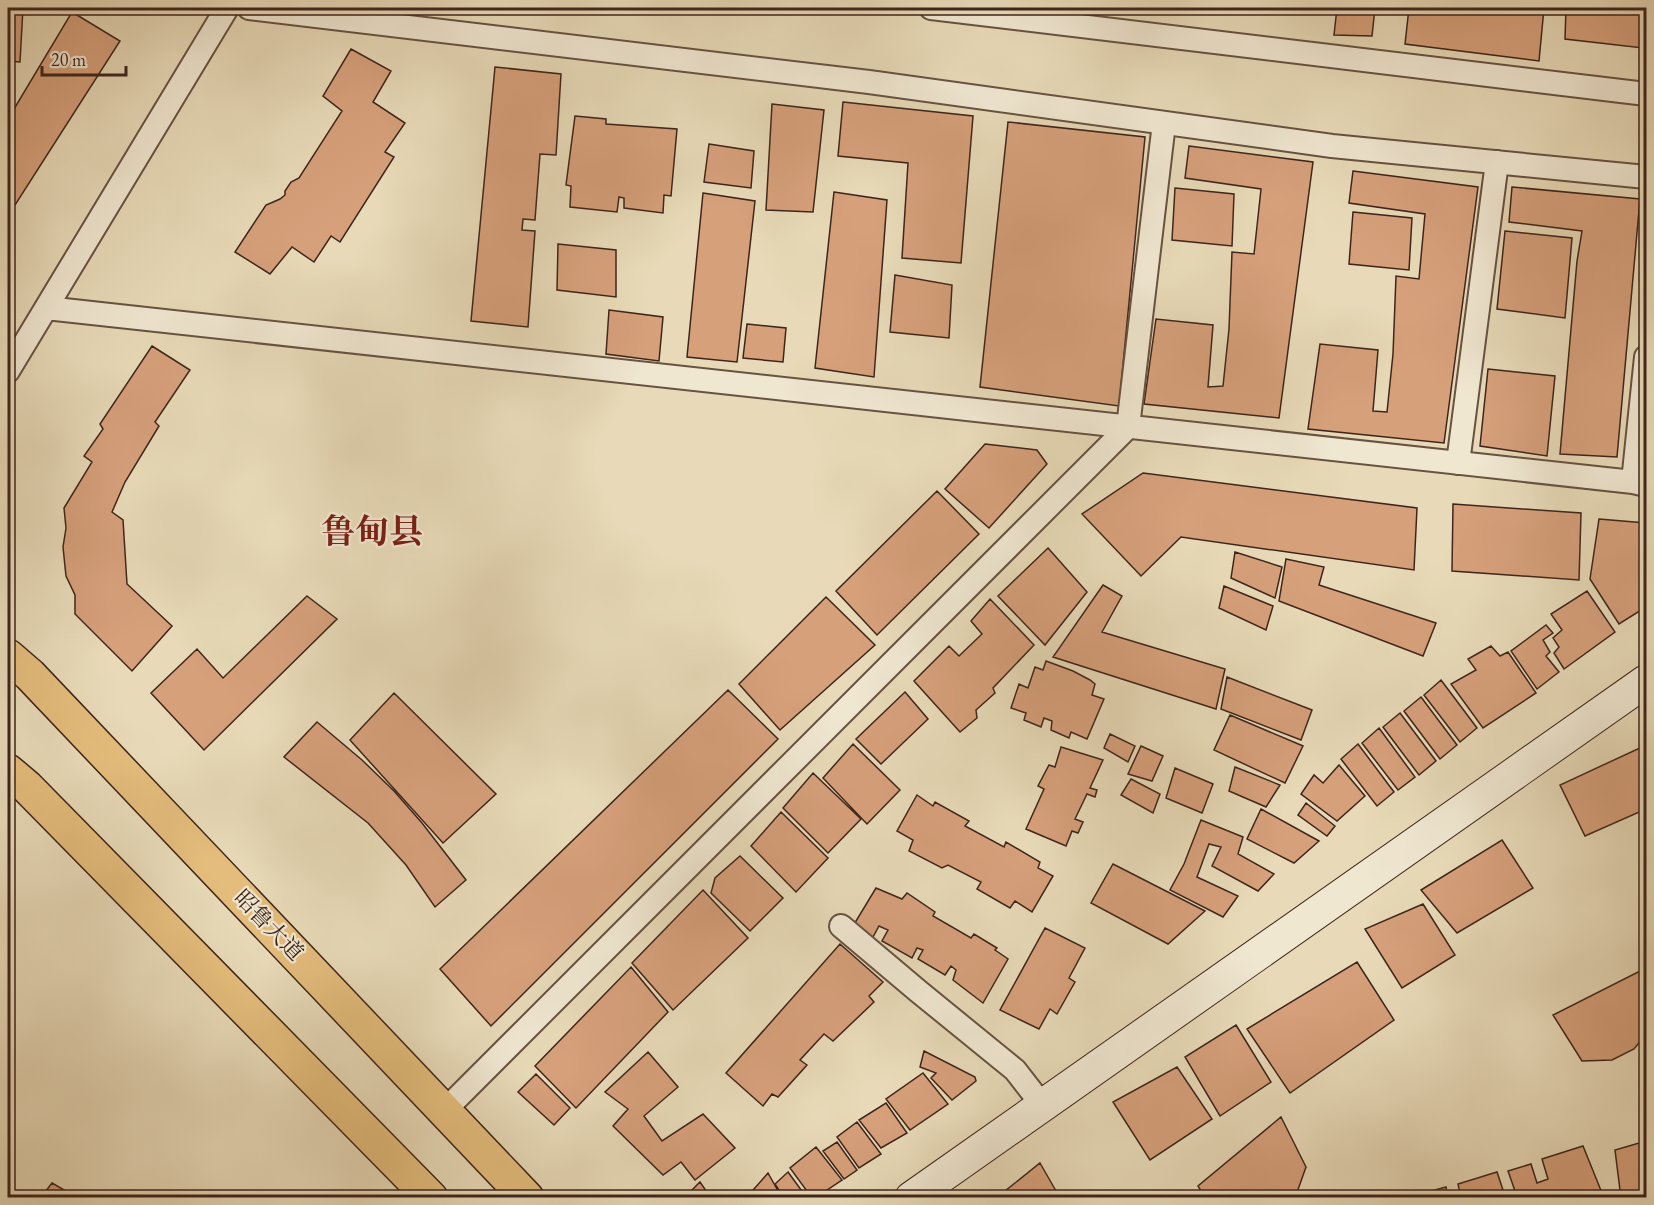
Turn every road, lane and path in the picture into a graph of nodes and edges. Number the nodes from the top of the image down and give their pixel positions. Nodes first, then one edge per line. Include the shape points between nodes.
1 (226, 8) edge
2 (249, 8) edge
3 (931, 8) edge
4 (1647, 94) edge
5 (1164, 123) junction
6 (1497, 162) junction
7 (1647, 177) edge
8 (45, 308) junction
9 (1647, 357) edge
10 (8, 371) edge
11 (1128, 427) junction
12 (1458, 463) junction
13 (1640, 484) edge
14 (8, 656) edge
15 (1647, 681) edge
16 (8, 771) edge
17 (841, 926) dead end
18 (1043, 1106) junction
19 (445, 1110) junction
20 (431, 1197) edge
21 (526, 1197) edge
22 (911, 1197) edge

1 - 8 street
2 - 5 street via 869,82
3 - 4 street
5 - 6 street via 1332,146
5 - 11 street
6 - 7 street
6 - 12 street
8 - 10 street
8 - 11 street
9 - 13 street
11 - 12 street
11 - 19 street
12 - 13 street
14 - 19 highway, 昭鲁大道
15 - 18 street
16 - 20 highway
17 - 18 street via 1015,1070
18 - 22 street
19 - 21 highway, 昭鲁大道

